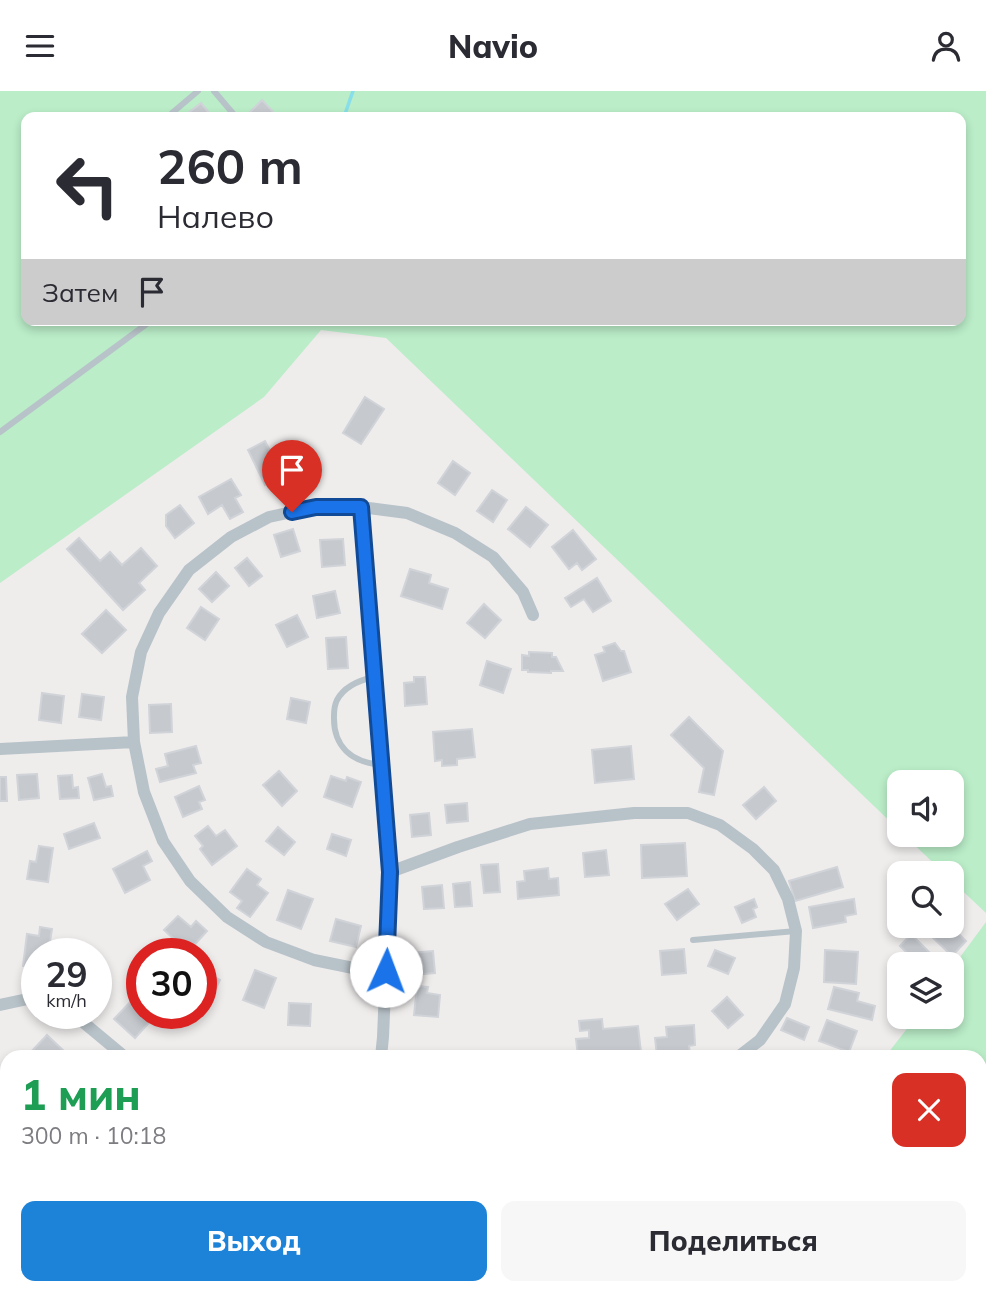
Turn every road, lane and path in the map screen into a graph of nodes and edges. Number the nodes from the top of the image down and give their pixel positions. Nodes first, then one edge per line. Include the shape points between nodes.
1 (198, 91) edge
2 (214, 91) edge
3 (173, 112) edge
4 (232, 112) edge
5 (144, 326) edge
6 (0, 432) edge
7 (361, 507) junction
8 (533, 615) dead end
9 (374, 677) junction
10 (134, 742) junction
11 (0, 748) edge
12 (381, 765) junction
13 (390, 872) junction
14 (796, 931) junction
15 (693, 940) dead end
16 (386, 971) junction
17 (21, 1000) edge
18 (0, 1005) edge
19 (91, 1029) edge
20 (117, 1050) edge
21 (382, 1050) edge
22 (747, 1050) edge

1 - 3 lane
2 - 4 lane
5 - 6 lane
7 - 8 street via 407,513 455,533 493,557 523,592
7 - 9 street
7 - 10 street via 316,507 269,517 232,537 189,570 159,613 141,652 132,697
9 - 12 street
9 - 12 lane via 355,683 337,699 334,722 341,747 352,757
10 - 11 street
10 - 16 street via 144,792 163,841 190,881 227,917 266,942 314,960
12 - 13 street
13 - 14 street via 530,824 635,813 688,813 720,825 774,870
13 - 16 street
14 - 15 lane
14 - 22 street via 794,968 785,1004 760,1040
16 - 21 street
17 - 18 street
19 - 20 street

